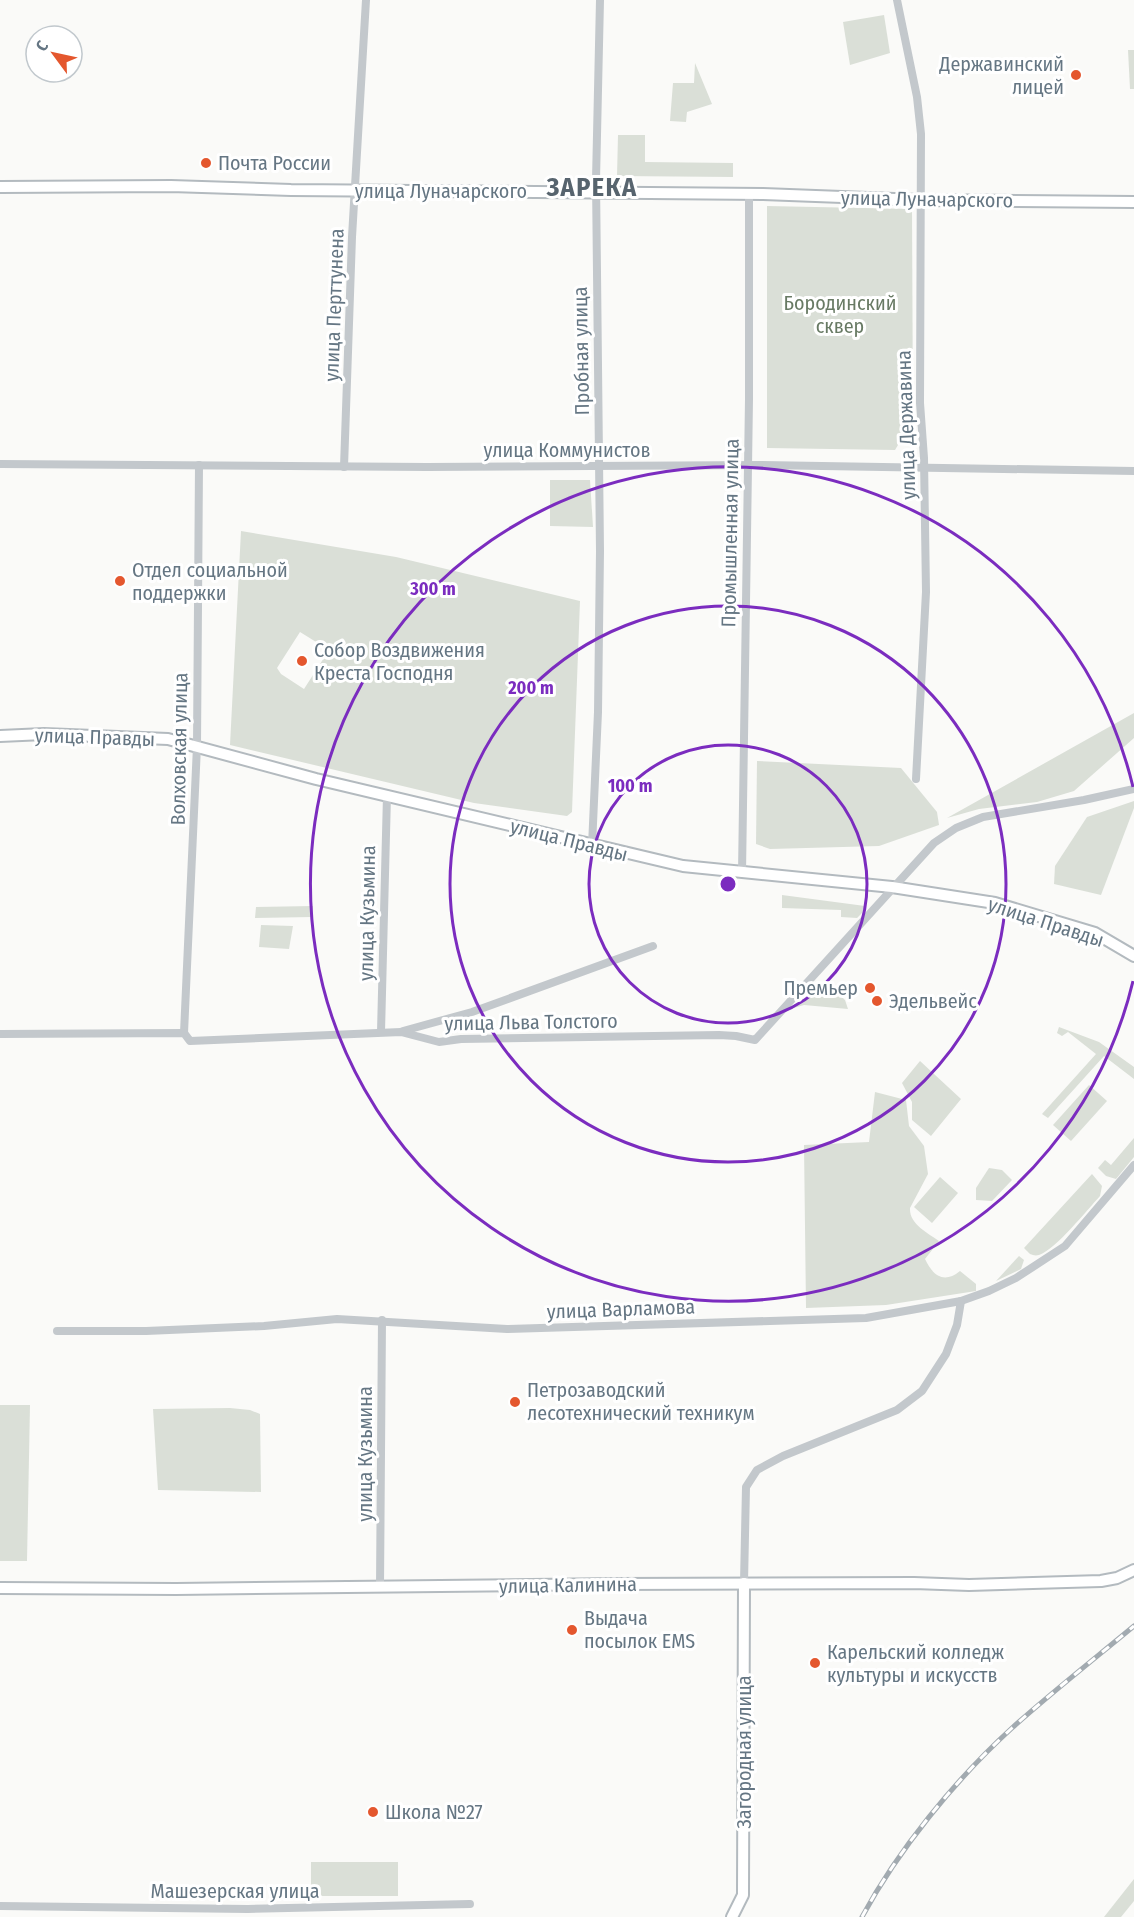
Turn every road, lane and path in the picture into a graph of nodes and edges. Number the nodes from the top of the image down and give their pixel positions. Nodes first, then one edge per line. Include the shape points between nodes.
1 (366, 0) edge
2 (600, 0) edge
3 (897, 0) edge
4 (0, 187) edge
5 (355, 190) junction
6 (596, 192) junction
7 (749, 194) junction
8 (921, 200) junction
9 (1134, 202) edge
10 (0, 464) edge
11 (199, 465) junction
12 (748, 466) junction
13 (344, 467) junction
14 (599, 467) junction
15 (925, 468) junction
16 (1134, 471) edge
17 (0, 736) edge
18 (197, 746) junction
19 (916, 779) dead end
20 (1134, 789) edge
21 (387, 795) junction
22 (592, 846) junction
23 (742, 873) junction
24 (892, 887) junction
25 (653, 946) dead end
26 (1134, 956) edge
27 (184, 1032) junction
28 (381, 1032) junction
29 (401, 1032) junction
30 (0, 1034) edge
31 (1134, 1165) edge
32 (961, 1301) junction
33 (382, 1320) junction
34 (57, 1331) dead end
35 (1134, 1570) edge
36 (744, 1583) junction
37 (380, 1587) junction
38 (0, 1588) edge
39 (470, 1904) dead end
40 (0, 1906) edge
41 (377, 1906) junction
42 (377, 1917) edge
43 (732, 1917) edge

1 - 5 street, улица Перттунена
2 - 6 street, Пробная улица
3 - 8 street, улица Державина via 917,97
4 - 5 main road, улица Луначарского
5 - 6 main road, улица Луначарского
5 - 13 street, улица Перттунена
6 - 7 main road, улица Луначарского
6 - 14 street, Пробная улица
7 - 8 main road, улица Луначарского
7 - 12 street, Промышленная улица
8 - 9 main road, улица Луначарского
8 - 15 street, улица Державина via 920,403
10 - 11 street, улица Коммунистов
11 - 13 street, улица Коммунистов
11 - 18 street, Волховская улица
12 - 14 street, улица Коммунистов
12 - 15 street, улица Коммунистов
12 - 23 street, Промышленная улица
13 - 14 street, улица Коммунистов
14 - 22 street, Пробная улица via 598,712
15 - 16 street, улица Коммунистов
15 - 19 street, улица Державина via 926,598
17 - 18 main road, улица Правды via 138,737
18 - 21 main road, улица Правды
18 - 27 street, Волховская улица
20 - 24 street via 983,817 934,843
21 - 22 main road, улица Правды
21 - 28 street, улица Кузьмина
22 - 23 main road, улица Правды via 683,866
23 - 24 main road, улица Правды
24 - 26 main road, улица Правды via 1025,911 1095,933
24 - 29 street, улица Льва Толстого via 755,1040 719,1035 439,1042
25 - 29 street via 472,1012
27 - 28 street, улица Льва Толстого via 190,1041
27 - 30 street, улица Льва Толстого
28 - 29 street, улица Льва Толстого
31 - 32 street, улица Варламова via 1065,1246 1016,1278
32 - 33 street, улица Варламова via 866,1318 507,1329
32 - 36 street via 946,1354 914,1398 897,1410 757,1470 746,1487
33 - 34 street, улица Варламова via 337,1319 146,1331
33 - 37 street, улица Кузьмина
35 - 36 main road, улица Калинина via 1101,1581 969,1585
36 - 37 main road, улица Калинина
36 - 43 main road, Загородная улица via 743,1895
37 - 38 main road, улица Калинина
39 - 41 street, Машезерская улица
40 - 41 street, Машезерская улица
41 - 42 street

